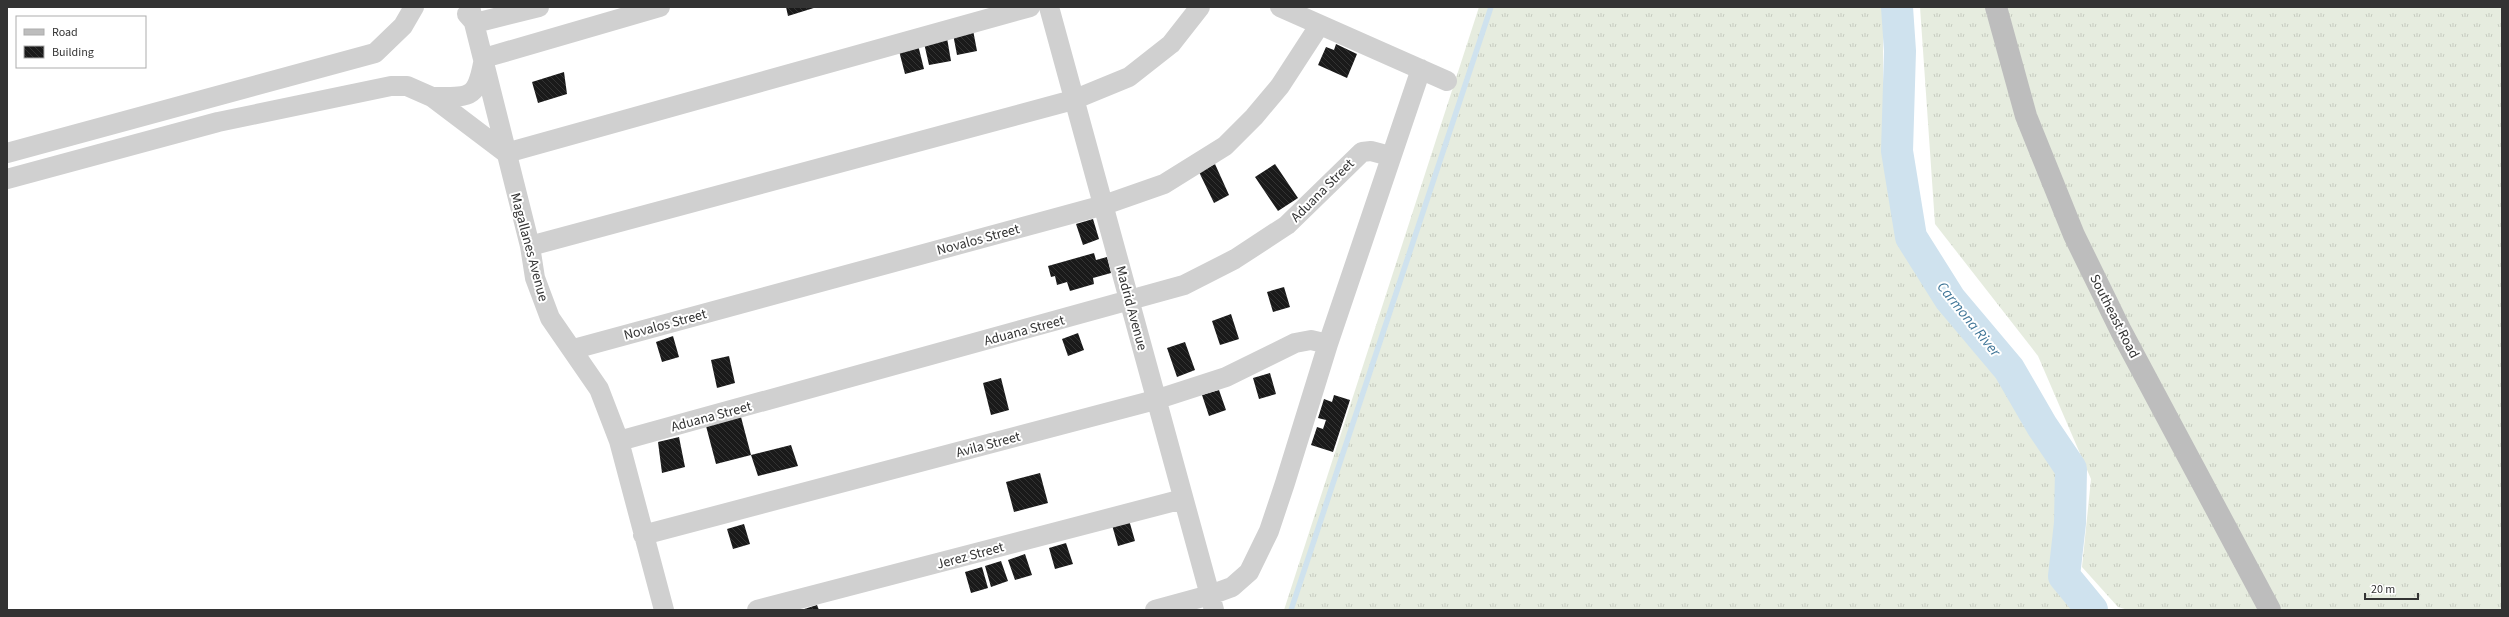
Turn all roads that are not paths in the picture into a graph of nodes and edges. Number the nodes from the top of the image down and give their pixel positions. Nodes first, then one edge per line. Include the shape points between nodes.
1 (414, 7) edge
2 (460, 7) edge
3 (539, 7) edge
4 (660, 7) edge
5 (1030, 7) edge
6 (1049, 7) edge
7 (1200, 7) edge
8 (1280, 7) edge
9 (1996, 7) edge
10 (473, 15) edge
11 (1319, 26) junction
12 (484, 58) junction
13 (1421, 69) junction
14 (1447, 81) dead end
15 (432, 97) junction
16 (1073, 100) junction
17 (7, 153) edge
18 (506, 153) junction
19 (1390, 156) junction
20 (7, 179) edge
21 (1104, 205) junction
22 (530, 246) junction
23 (1130, 302) junction
24 (1328, 344) junction
25 (574, 349) junction
26 (1155, 400) junction
27 (619, 441) junction
28 (1183, 499) junction
29 (643, 535) junction
30 (1212, 603) edge
31 (664, 610) edge
32 (757, 610) edge
33 (1155, 610) edge
34 (2270, 610) edge

1 - 17 street via 403,26 375,53
2 - 10 street
3 - 10 street
4 - 12 street
5 - 18 street
6 - 16 street, Madrid Avenue
7 - 16 street via 1171,44 1129,77
8 - 11 street
9 - 34 street, Southeast Road via 2026,116 2074,235
10 - 12 street, Magallanes Avenue
11 - 13 street
11 - 21 street, Novalos Street via 1280,86 1225,146 1164,184
12 - 15 street via 480,82 474,90 460,97
12 - 18 street, Magallanes Avenue
13 - 14 street
13 - 19 street
15 - 18 street
15 - 20 street via 407,86 391,86 218,122
16 - 21 street, Madrid Avenue
16 - 22 street
18 - 22 street, Magallanes Avenue
19 - 23 street, Aduana Street via 1370,151 1362,152 1287,225 1235,259 1184,285
19 - 24 street
21 - 23 street, Madrid Avenue
21 - 25 street, Novalos Street
22 - 25 street, Magallanes Avenue via 535,278 550,318
23 - 26 street, Madrid Avenue
23 - 27 street, Aduana Street
24 - 26 street, Avila Street via 1311,340 1295,343 1226,377
24 - 30 street via 1269,531 1249,572
25 - 27 street, Magallanes Avenue via 599,389
26 - 28 street, Madrid Avenue
26 - 29 street, Avila Street
27 - 29 street, Magallanes Avenue
28 - 30 street, Madrid Avenue
28 - 32 street, Jerez Street
29 - 31 street, Magallanes Avenue
30 - 33 street

